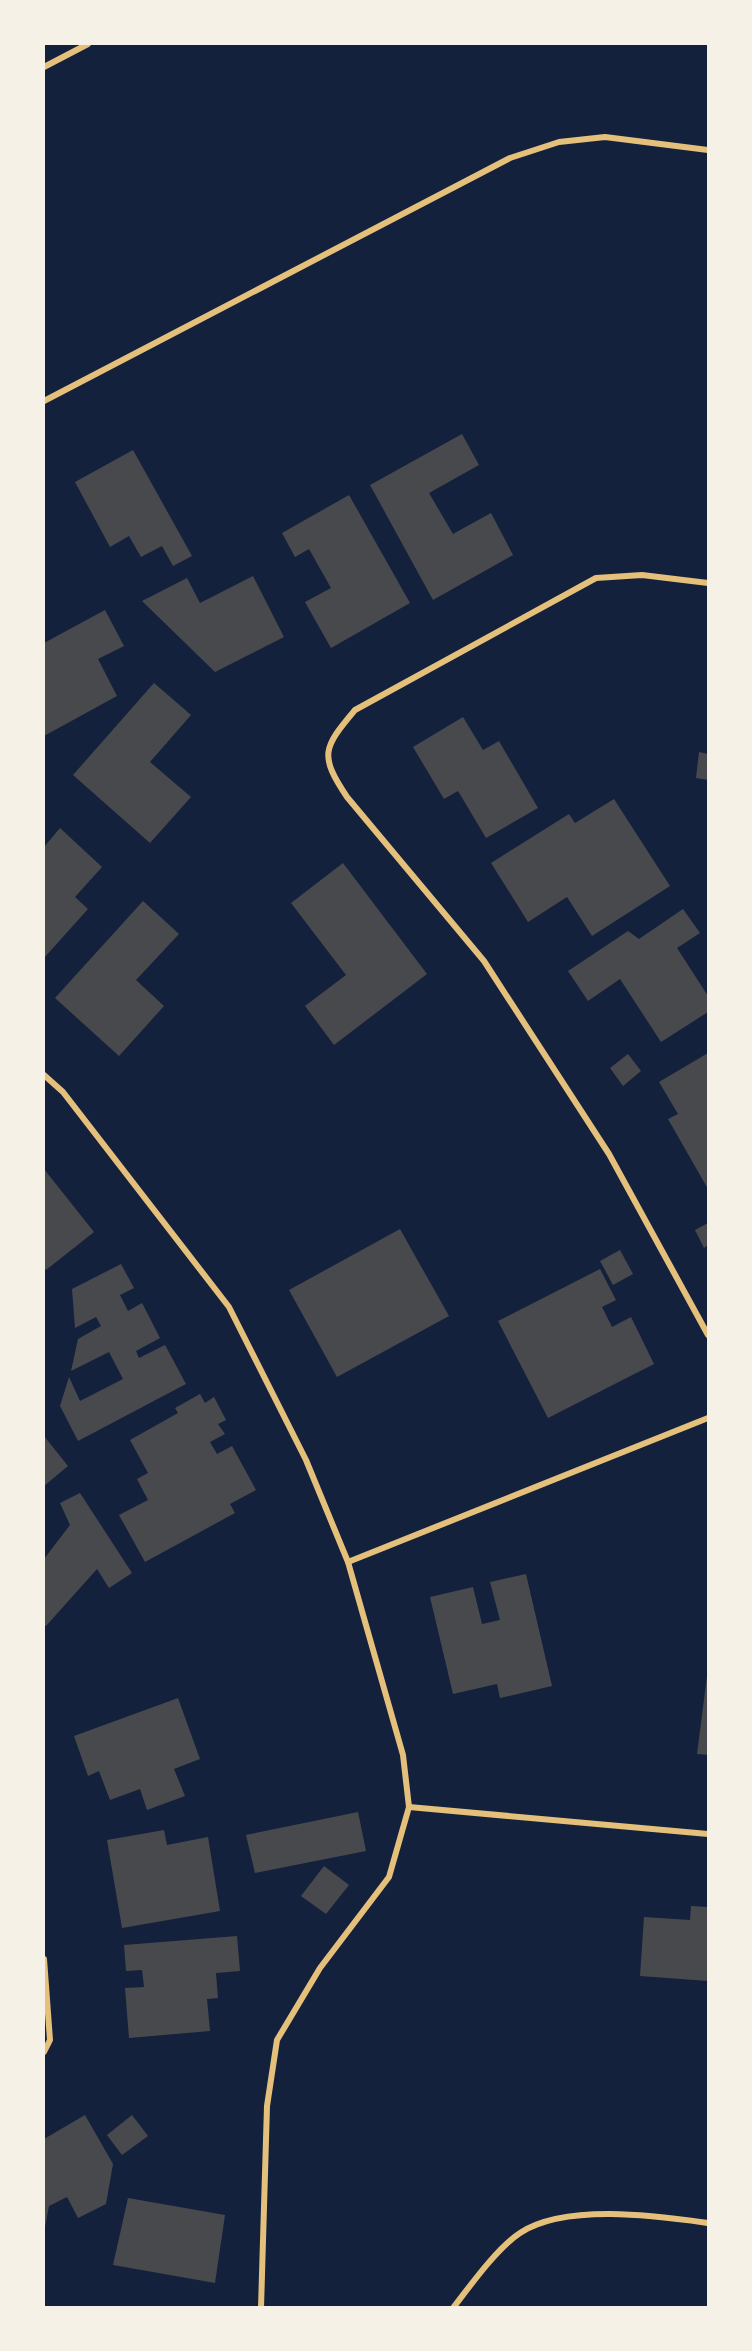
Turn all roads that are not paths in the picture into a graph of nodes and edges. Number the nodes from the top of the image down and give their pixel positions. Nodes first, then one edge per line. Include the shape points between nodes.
1 (88, 44) edge
2 (44, 67) edge
3 (708, 150) edge
4 (44, 401) edge
5 (708, 583) edge
6 (44, 1075) edge
7 (708, 1335) edge
8 (708, 1418) edge
9 (348, 1562) junction
10 (409, 1807) junction
11 (708, 1834) edge
12 (44, 1959) edge
13 (44, 2052) edge
14 (708, 2223) edge
15 (261, 2307) edge
16 (453, 2307) edge

1 - 2 street
3 - 4 street via 605,137 559,142 510,158
5 - 7 street via 642,575 596,578 355,711 332,737 328,751 329,771 347,797 484,961 609,1155
6 - 9 street via 63,1092 229,1307 306,1460
8 - 9 street
9 - 10 street via 403,1755
10 - 11 street
10 - 15 street via 389,1877 321,1968 277,2040 267,2106
12 - 13 street via 50,2040
14 - 16 street via 642,2214 559,2217 520,2233

